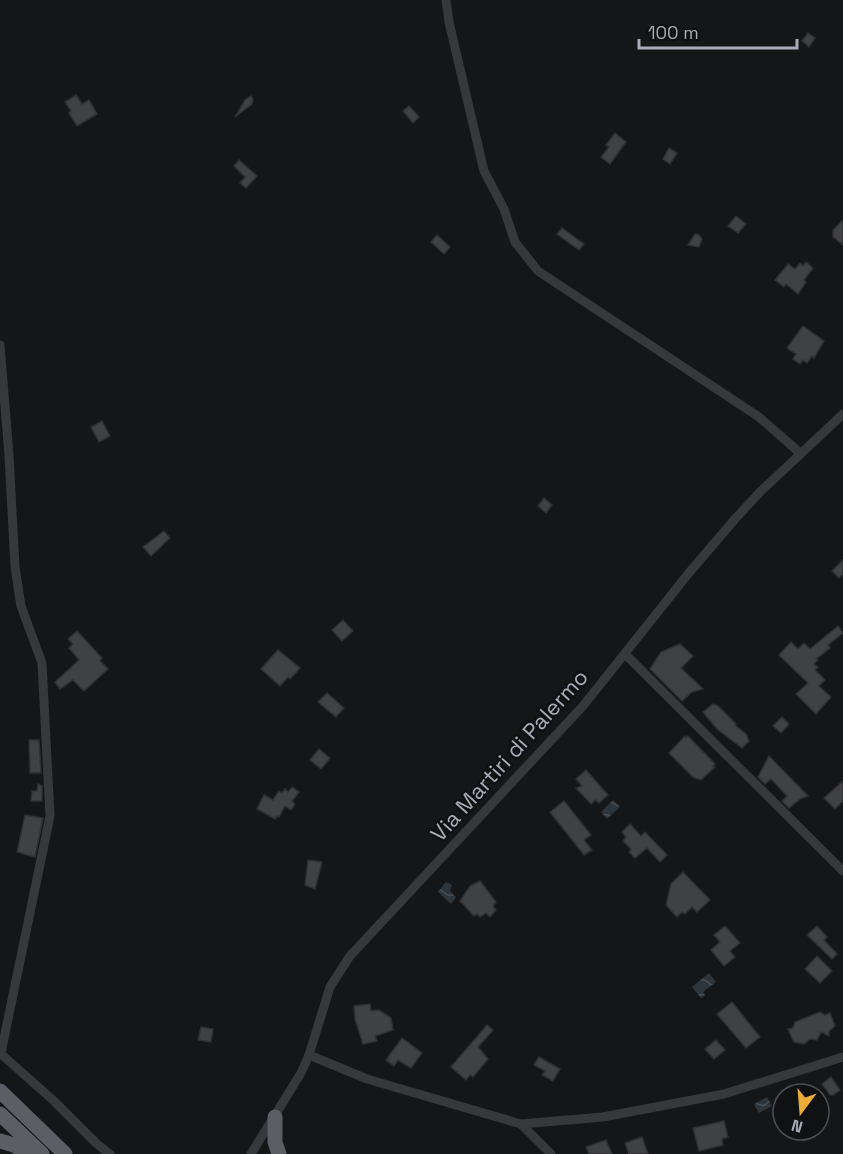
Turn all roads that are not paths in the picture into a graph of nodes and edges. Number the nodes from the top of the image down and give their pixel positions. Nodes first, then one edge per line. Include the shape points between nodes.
1 (446, 0) edge
2 (0, 345) edge
3 (843, 414) edge
4 (800, 453) junction
5 (625, 654) junction
6 (843, 871) edge
7 (309, 1054) junction
8 (2, 1056) edge
9 (843, 1057) edge
10 (0, 1091) edge
11 (0, 1114) edge
12 (275, 1117) junction
13 (521, 1124) junction
14 (0, 1141) edge
15 (28, 1154) edge
16 (42, 1154) edge
17 (65, 1154) edge
18 (110, 1154) edge
19 (251, 1154) edge
20 (279, 1154) edge
21 (551, 1154) edge

1 - 4 street via 484,171 504,209 515,242 538,272 759,417
2 - 8 street via 15,567 21,606 42,663 50,816
3 - 4 street, Via Martiri di Palermo
4 - 5 street, Via Martiri di Palermo via 735,519
5 - 6 street
5 - 7 street, Via Martiri di Palermo via 583,706 351,956 330,987
7 - 12 street, Via Martiri di Palermo
7 - 13 street via 367,1079
8 - 18 street
9 - 13 street via 724,1094 603,1117
10 - 17 highway
11 - 16 highway
12 - 19 street, Via Martiri di Palermo
12 - 20 highway
13 - 21 street
14 - 15 highway

